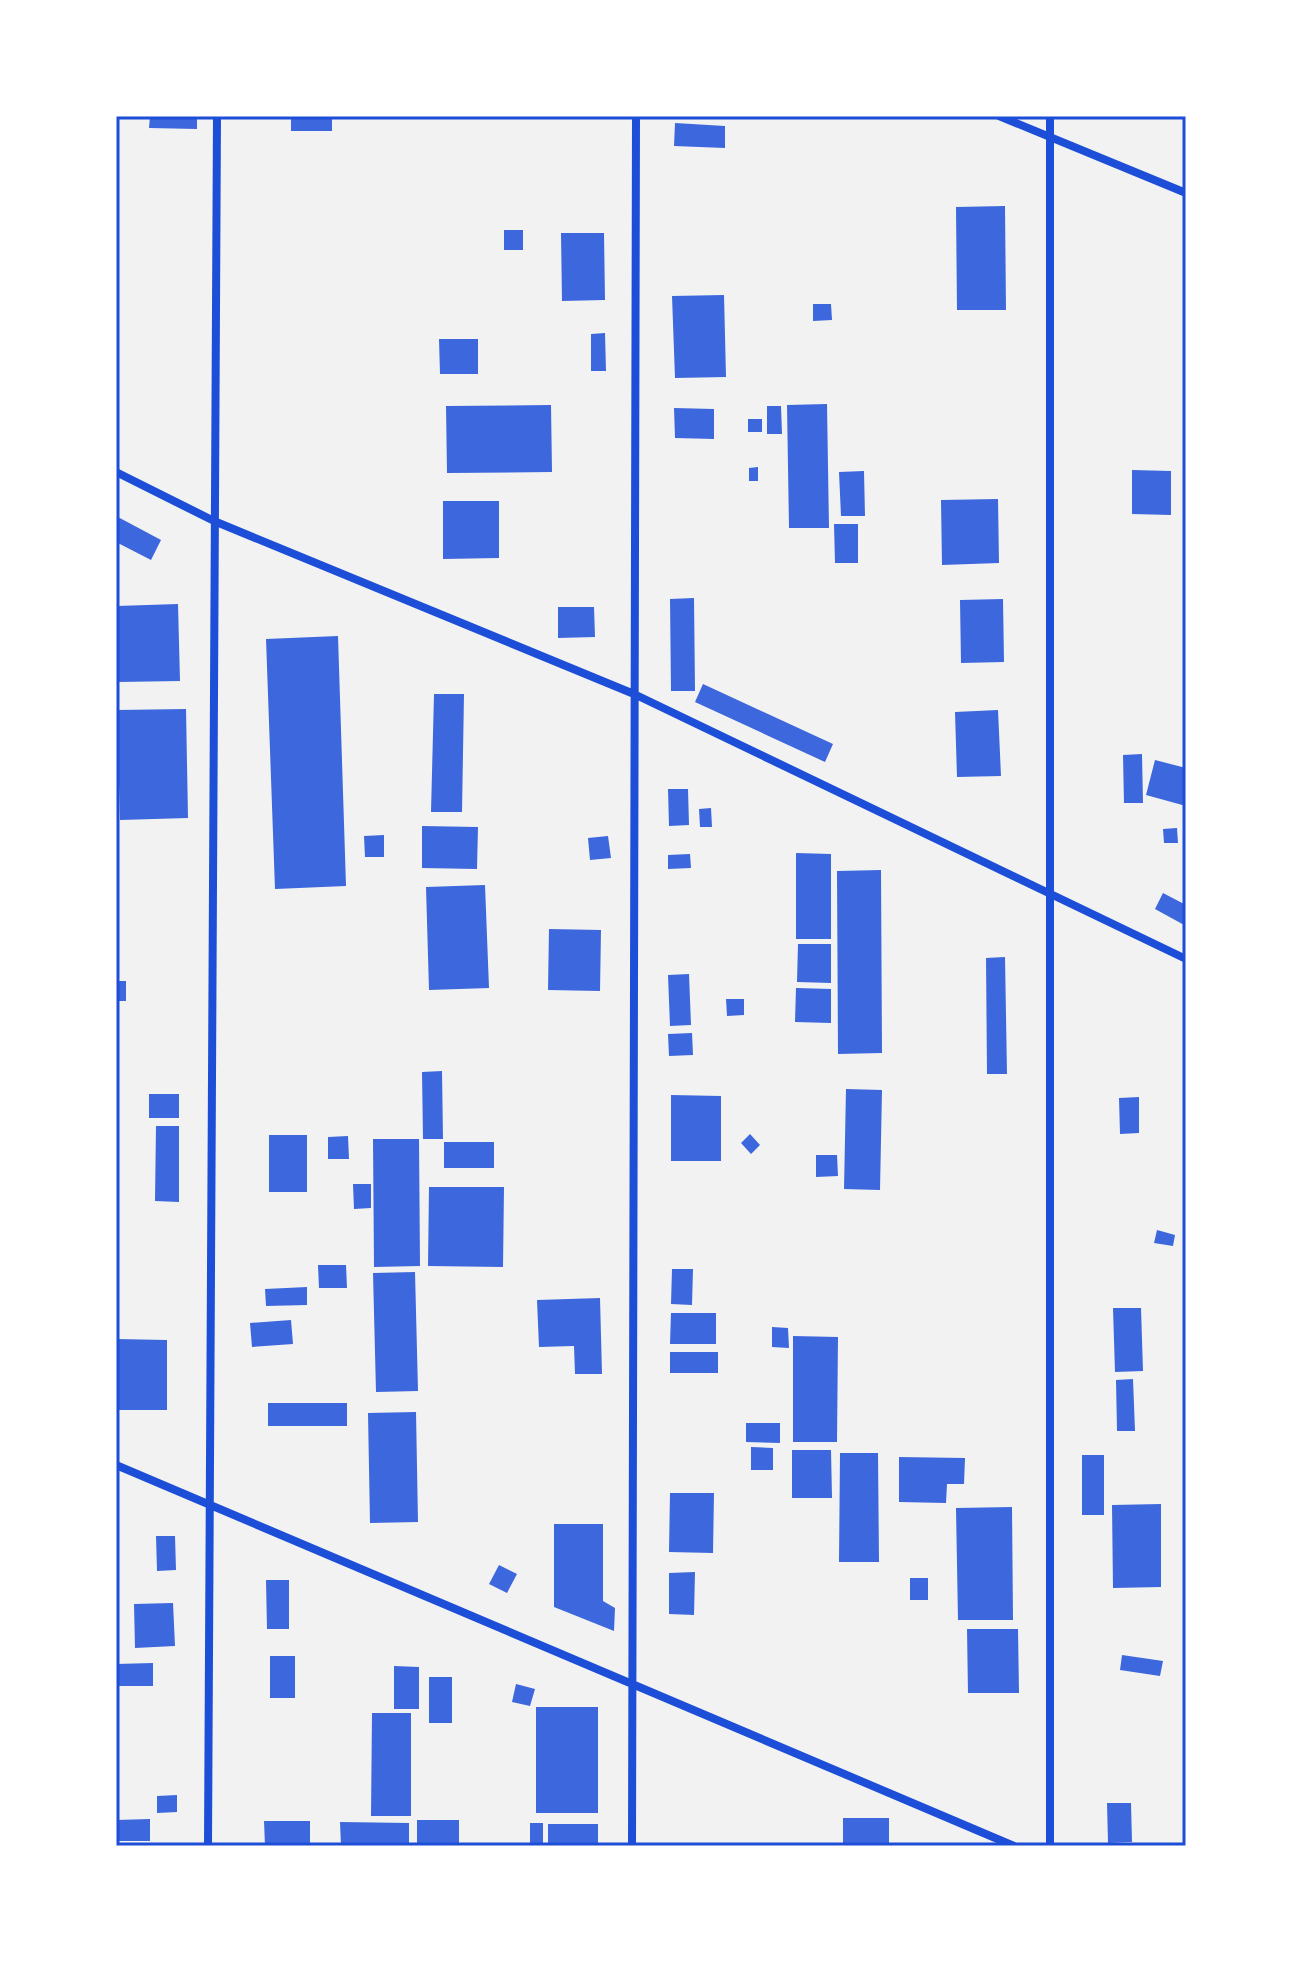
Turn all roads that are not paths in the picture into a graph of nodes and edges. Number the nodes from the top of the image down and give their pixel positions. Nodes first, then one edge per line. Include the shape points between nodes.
1 (217, 116) edge
2 (636, 116) edge
3 (999, 116) edge
4 (1050, 116) edge
5 (1050, 137) junction
6 (1186, 193) edge
7 (116, 472) edge
8 (214, 521) junction
9 (634, 694) junction
10 (1050, 894) junction
11 (1186, 959) edge
12 (116, 1465) edge
13 (210, 1506) junction
14 (632, 1685) junction
15 (208, 1846) edge
16 (632, 1846) edge
17 (1014, 1846) edge
18 (1050, 1846) edge

1 - 8 street
2 - 9 street
3 - 5 street
4 - 5 street
5 - 6 street
5 - 10 street
7 - 8 street
8 - 9 street
8 - 13 street
9 - 10 street
9 - 14 street
10 - 11 street
10 - 18 street
12 - 13 street
13 - 14 street
13 - 15 street
14 - 16 street
14 - 17 street

